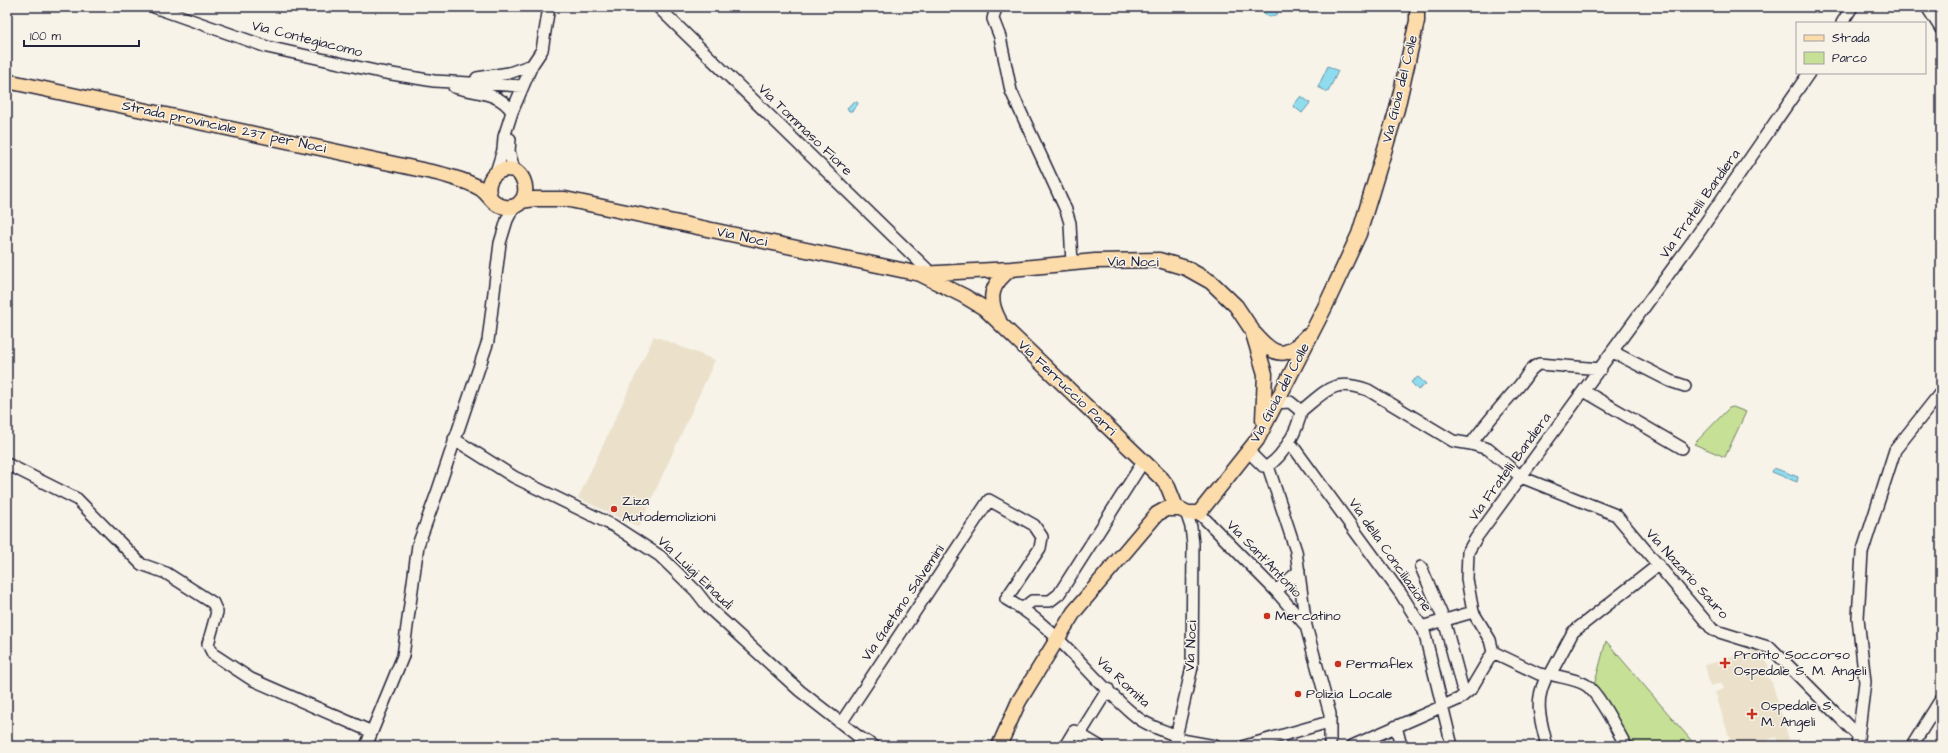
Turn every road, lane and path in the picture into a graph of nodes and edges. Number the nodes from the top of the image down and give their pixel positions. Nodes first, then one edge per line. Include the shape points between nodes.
1 (154, 7) edge
2 (550, 7) edge
3 (658, 7) edge
4 (996, 7) edge
5 (1417, 7) edge
6 (1852, 7) edge
7 (1927, 7) edge
8 (168, 10) edge
9 (1843, 22) edge
10 (1941, 29) edge
11 (532, 65) junction
12 (1808, 74) edge
13 (7, 81) edge
14 (434, 81) junction
15 (523, 86) junction
16 (512, 112) junction
17 (441, 174) junction
18 (494, 174) junction
19 (519, 175) junction
20 (493, 200) junction
21 (565, 200) junction
22 (517, 203) junction
23 (500, 243) junction
24 (1072, 264) junction
25 (1011, 270) junction
26 (926, 274) junction
27 (1000, 323) junction
28 (1315, 327) junction
29 (1252, 330) junction
30 (1613, 352) junction
31 (1601, 369) junction
32 (1685, 386) dead end
33 (1584, 391) junction
34 (1941, 392) edge
35 (1275, 403) junction
36 (1301, 411) junction
37 (1261, 432) junction
38 (454, 439) junction
39 (1289, 441) junction
40 (1472, 444) junction
41 (1682, 448) dead end
42 (1248, 451) junction
43 (1143, 462) junction
44 (7, 464) edge
45 (1268, 466) junction
46 (1521, 477) junction
47 (1162, 479) junction
48 (989, 500) joint
49 (1188, 511) junction
50 (1157, 514) junction
51 (1658, 565) junction
52 (1421, 567) dead end
53 (1299, 571) junction
54 (1276, 591) junction
55 (1023, 608) junction
56 (1473, 612) junction
57 (1444, 620) junction
58 (1306, 626) junction
59 (1421, 626) junction
60 (1057, 639) junction
61 (1493, 652) junction
62 (1549, 676) junction
63 (1462, 687) dead end
64 (1108, 690) junction
65 (1941, 699) edge
66 (1442, 705) junction
67 (1329, 722) junction
68 (841, 723) junction
69 (1396, 726) junction
70 (372, 732) junction
71 (1077, 733) junction
72 (1857, 735) junction
73 (1176, 740) edge
74 (366, 746) edge
75 (874, 746) edge
76 (999, 746) edge
77 (1065, 746) edge
78 (1099, 746) edge
79 (1215, 746) edge
80 (1245, 746) edge
81 (1330, 746) edge
82 (1352, 746) edge
83 (1401, 746) edge
84 (1452, 746) edge
85 (1548, 746) edge
86 (1626, 746) edge
87 (1857, 746) edge
88 (1912, 746) edge

1 - 8 street, Via Contegiacomo
2 - 11 street via 542,50
3 - 26 street, Via Tommaso Fiore
4 - 24 street via 993,19 1000,37 1011,91 1070,223
5 - 28 main road, Via Gioia del Colle via 1417,21 1397,109 1359,234
6 - 9 street
7 - 10 street
8 - 14 street, Via Contegiacomo via 267,47
11 - 14 street, Via Contegiacomo via 493,76
11 - 15 street
12 - 30 street, Via Fratelli Bandiera
13 - 17 main road, Strada provinciale 237 per Noci
14 - 15 street, Via Contegiacomo
14 - 16 street, Via Contegiacomo via 497,97 507,104
15 - 16 street
16 - 18 street
16 - 19 street via 509,151
17 - 18 main road, Strada provinciale 237 per Noci
17 - 20 main road, Strada provinciale 237 per Noci via 469,182
18 - 19 main road via 505,169
18 - 20 main road via 488,188
19 - 21 main road, Via Noci via 539,189
19 - 22 main road via 526,188
20 - 22 main road via 504,207
20 - 23 street via 499,213
21 - 22 main road, Via Noci via 535,199
21 - 26 main road, Via Noci
22 - 23 street via 507,220
23 - 38 street via 488,341
24 - 25 main road, Via Noci
24 - 29 main road, Via Noci via 1159,260 1186,268 1211,282 1236,306
25 - 26 main road, Via Noci
25 - 27 main road via 996,282 993,294 994,311
26 - 27 main road, Via Ferruccio Parri via 984,308
27 - 43 main road, Via Ferruccio Parri
28 - 29 main road via 1298,346 1287,353 1276,352 1265,346
28 - 35 main road, Via Gioia del Colle
29 - 37 main road, Via Noci via 1265,374 1265,406
30 - 31 street, Via Fratelli Bandiera
30 - 32 street
31 - 33 street, Via Fratelli Bandiera
31 - 40 street via 1539,364 1534,366 1488,420
33 - 41 street
33 - 46 street, Via Fratelli Bandiera
34 - 72 street via 1895,450 1862,553 1858,618 1865,682
35 - 36 street via 1290,402
35 - 37 main road, Via Gioia del Colle
36 - 39 street via 1299,422
36 - 40 street, Via Nazario Sauro via 1323,393 1341,384 1352,385 1368,390 1453,441
37 - 42 main road, Via Gioia del Colle
38 - 68 street, Via Luigi Einaudi via 514,477 614,526 660,556 696,591 710,609 800,691
38 - 70 street via 418,545 403,656
39 - 45 street via 1274,462
39 - 59 street, Via della Conciliazione via 1402,594
40 - 46 street, Via Nazario Sauro via 1488,449
42 - 45 street via 1263,466
42 - 49 main road, Via Gioia del Colle
43 - 47 main road, Via Ferruccio Parri
43 - 55 street via 1058,594 1050,601 1032,601
44 - 70 street via 77,499 141,564 166,572 213,603 217,612 208,644 213,654 250,679
45 - 53 street via 1296,550
46 - 51 street, Via Nazario Sauro via 1616,515
46 - 56 street, Via Fratelli Bandiera via 1468,552 1466,579
47 - 49 main road, Via Ferruccio Parri via 1168,487 1174,505
47 - 50 main road
48 - 55 street, Via Romita via 1034,525 1042,537 1040,548 1006,599
48 - 68 street, Via Gaetano Salvemini
49 - 50 main road via 1166,509
49 - 54 street, Via Sant'Antonio
49 - 73 street, Via Noci via 1193,544 1192,667
50 - 60 main road via 1074,612
51 - 62 street via 1573,632
51 - 72 street, Via Nazario Sauro via 1713,630 1771,648
52 - 57 street
53 - 54 street
53 - 58 street
54 - 58 street, Via Sant'Antonio
55 - 60 street, Via Romita via 1044,624
56 - 57 street
56 - 61 street, Via Fratelli Bandiera via 1490,640
57 - 59 street
57 - 63 street
58 - 67 street via 1330,714
59 - 66 street, Via della Conciliazione
60 - 64 street, Via Romita
60 - 76 main road via 1019,701
61 - 62 street via 1539,674
61 - 66 street via 1470,688 1459,699
62 - 85 street via 1539,693 1538,708
62 - 86 street via 1578,681 1588,686 1607,712
64 - 71 street
64 - 73 street, Via Romita via 1138,719
65 - 88 street
66 - 69 street
66 - 84 street, Via della Conciliazione
67 - 80 street
67 - 81 street
68 - 75 street, Via Luigi Einaudi
69 - 82 street
69 - 83 street
70 - 74 street
71 - 77 street
71 - 78 street
72 - 87 street
73 - 79 street, Via Romita

